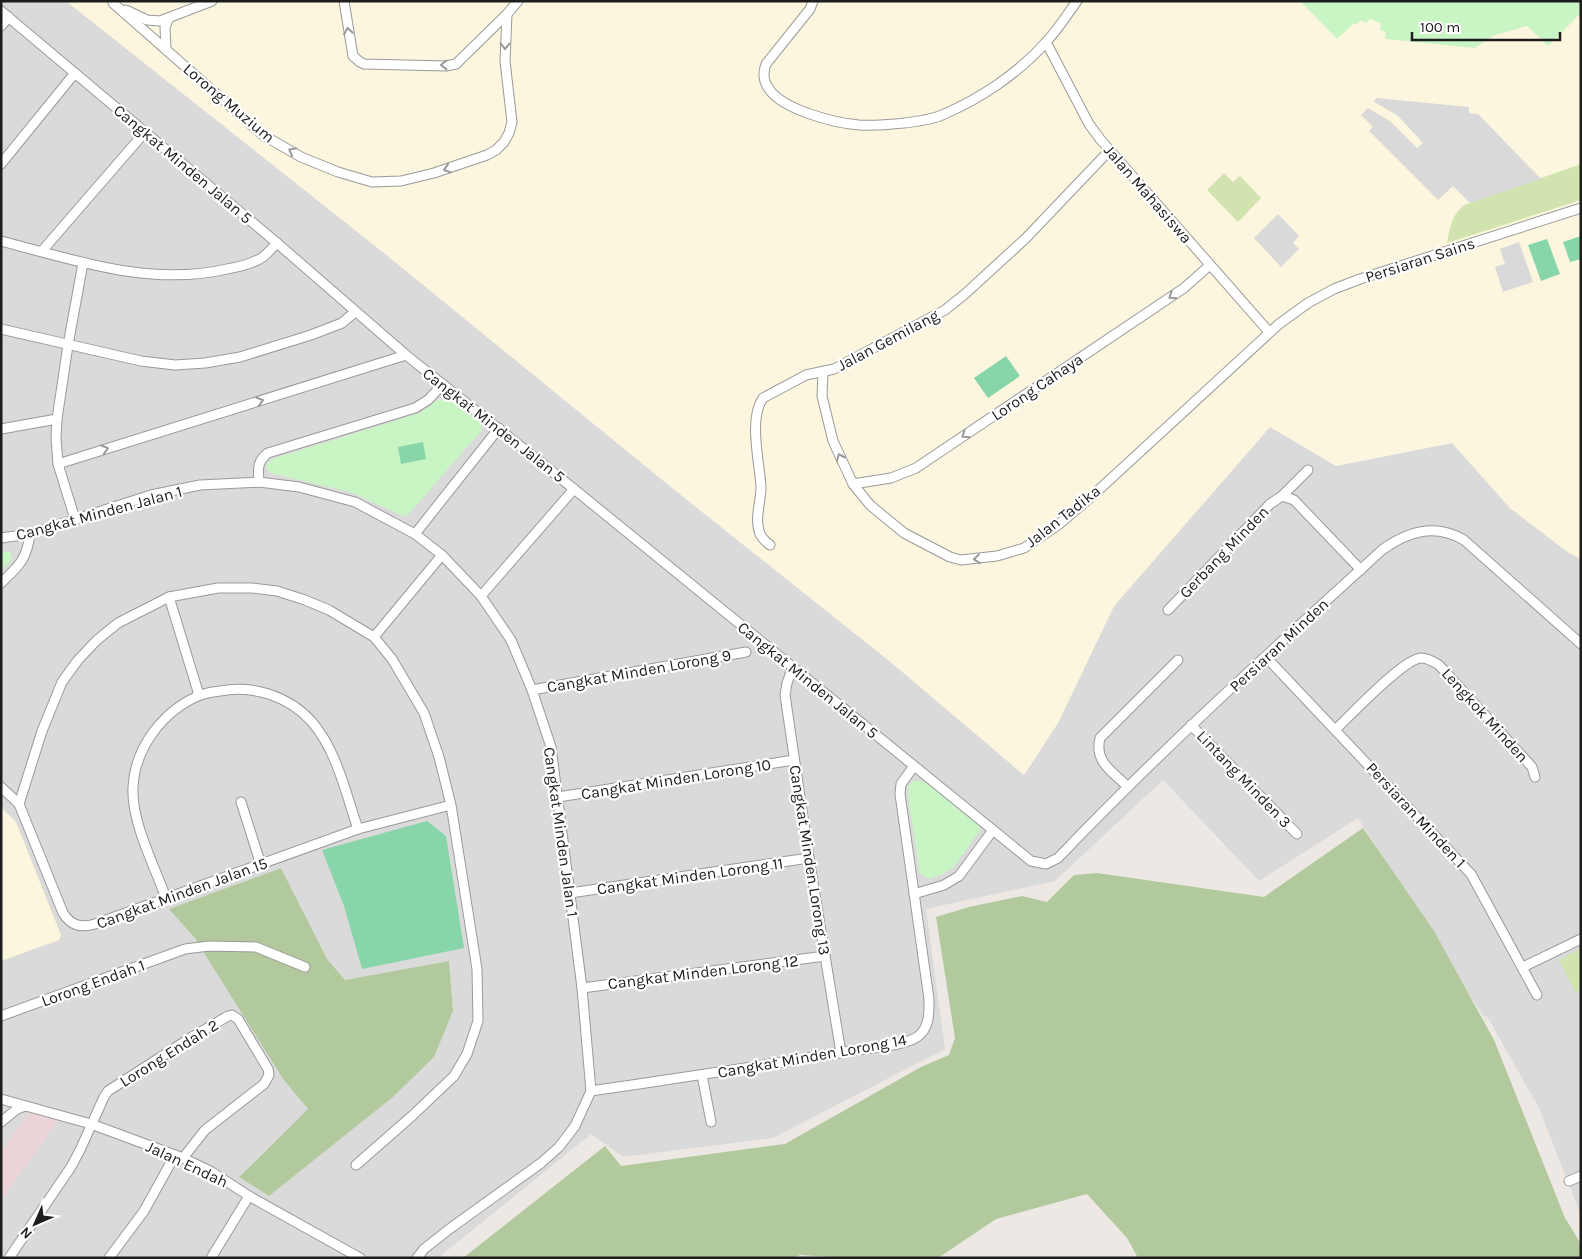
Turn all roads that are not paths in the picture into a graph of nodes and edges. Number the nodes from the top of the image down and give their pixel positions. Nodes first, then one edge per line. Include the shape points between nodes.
1 (212, 1) edge
2 (344, 1) edge
3 (518, 1) edge
4 (814, 1) edge
5 (1077, 1) edge
6 (112, 2) edge
7 (1, 11) edge
8 (507, 14) junction
9 (9, 17) junction
10 (169, 18) junction
11 (1, 26) edge
12 (1046, 42) junction
13 (166, 50) junction
14 (75, 74) junction
15 (145, 132) junction
16 (1109, 151) junction
17 (1, 164) edge
18 (1581, 208) edge
19 (1, 241) edge
20 (277, 243) junction
21 (42, 251) junction
22 (83, 264) junction
23 (1210, 265) junction
24 (356, 312) junction
25 (1, 329) edge
26 (1269, 332) junction
27 (68, 345) junction
28 (406, 355) junction
29 (823, 372) junction
30 (443, 384) junction
31 (57, 419) junction
32 (499, 428) junction
33 (1, 429) edge
34 (58, 464) junction
35 (1308, 470) dead end
36 (259, 482) junction
37 (853, 484) junction
38 (574, 489) junction
39 (1282, 496) junction
40 (75, 519) junction
41 (30, 534) junction
42 (415, 534) junction
43 (1, 538) edge
44 (770, 545) dead end
45 (442, 554) junction
46 (1361, 570) junction
47 (1, 583) edge
48 (482, 596) junction
49 (169, 598) junction
50 (1168, 610) dead end
51 (374, 637) junction
52 (1581, 644) edge
53 (746, 652) dead end
54 (1266, 657) junction
55 (1178, 660) dead end
56 (793, 667) junction
57 (532, 690) junction
58 (199, 695) junction
59 (1191, 725) junction
60 (1336, 730) junction
61 (794, 760) junction
62 (914, 766) junction
63 (1535, 777) dead end
64 (1127, 786) junction
65 (1, 787) edge
66 (558, 797) junction
67 (241, 802) dead end
68 (19, 804) junction
69 (451, 805) junction
70 (358, 829) junction
71 (992, 830) junction
72 (1298, 834) dead end
73 (809, 858) junction
74 (261, 865) junction
75 (570, 893) junction
76 (914, 894) junction
77 (166, 898) junction
78 (1581, 939) edge
79 (825, 956) junction
80 (305, 967) dead end
81 (1523, 967) junction
82 (582, 988) junction
83 (1537, 995) dead end
84 (1, 1016) edge
85 (841, 1053) junction
86 (702, 1075) junction
87 (591, 1091) junction
88 (1, 1100) edge
89 (25, 1106) junction
90 (2, 1121) edge
91 (711, 1122) dead end
92 (91, 1124) junction
93 (179, 1157) junction
94 (356, 1165) dead end
95 (1581, 1176) edge
96 (1569, 1180) dead end
97 (249, 1196) junction
98 (9, 1258) edge
99 (109, 1258) edge
100 (211, 1258) edge
101 (360, 1258) edge
102 (416, 1258) edge

1 - 10 street
8 -> 2 street via 451,66 364,64 353,56
3 - 8 street
4 - 12 street via 770,57 764,79 774,95 786,103 845,124 920,121 940,116 995,86
5 - 12 street
6 - 10 street via 147,20
6 - 13 street, Lorong Muzium
7 - 9 street, Cangkat Minden Jalan 5
8 -> 13 street, Lorong Muzium via 505,61 512,122 504,142 476,160 401,181 372,182 338,172 286,148 263,135
9 - 11 street
9 - 14 street, Cangkat Minden Jalan 5
10 - 13 street via 165,26
12 - 16 street, Jalan Mahasiswa via 1090,124
14 - 15 street, Cangkat Minden Jalan 5
14 - 17 street
15 - 20 street, Cangkat Minden Jalan 5
15 - 21 street
16 - 23 street, Jalan Mahasiswa
16 - 29 street, Jalan Gemilang via 1026,238 945,310
18 - 26 street, Persiaran Sains via 1334,289 1308,303
19 - 21 street
20 - 22 street via 264,257 212,273 167,276
20 - 24 street, Cangkat Minden Jalan 5
21 - 22 street
22 - 27 street
23 - 26 street, Jalan Mahasiswa
23 -> 37 street, Lorong Cahaya via 1184,288 916,468 900,476
24 - 27 street via 342,323 311,335 240,357 205,363 174,365 141,361
24 - 28 street, Cangkat Minden Jalan 5
25 - 27 street
26 -> 37 street, Jalan Tadika via 1091,498 1024,548 973,559 950,557 904,533 870,505
27 - 31 street
28 - 30 street, Cangkat Minden Jalan 5
34 -> 28 street
37 -> 29 street, Jalan Tadika via 826,417 822,396
29 - 44 street, Jalan Gemilang via 806,375 771,393 759,405 755,449 761,486 759,531
30 - 32 street, Cangkat Minden Jalan 5
30 - 36 street via 415,408 268,453 258,464
31 - 33 street
31 - 34 street
32 - 38 street, Cangkat Minden Jalan 5
32 - 42 street
34 - 40 street
35 - 39 street, Gerbang Minden
36 - 40 street, Cangkat Minden Jalan 1 via 200,485 151,495
36 - 42 street, Cangkat Minden Jalan 1 via 298,487 355,502
38 - 48 street
38 - 56 street, Cangkat Minden Jalan 5
39 - 46 street, Gerbang Minden via 1294,500
39 - 50 street, Gerbang Minden via 1270,504
40 - 41 street, Cangkat Minden Jalan 1
41 - 43 street, Cangkat Minden Jalan 1
41 - 47 street via 23,561
42 - 45 street, Cangkat Minden Jalan 1
45 - 48 street, Cangkat Minden Jalan 1
45 - 51 street
46 - 52 street, Persiaran Minden via 1392,543 1412,534 1444,531 1454,534
46 - 54 street, Persiaran Minden
48 - 57 street, Cangkat Minden Jalan 1 via 510,640
49 - 51 street via 218,588 277,591 329,610
49 - 58 street
49 - 68 street via 118,623 78,660 62,682 42,731
51 - 69 street via 392,659 424,713
53 - 57 street, Cangkat Minden Lorong 9
54 - 59 street, Persiaran Minden
54 - 60 street, Persiaran Minden 1
55 - 64 street via 1100,738 1098,751 1101,760
56 - 61 street, Cangkat Minden Lorong 13 via 785,695
56 - 62 street, Cangkat Minden Jalan 5
57 - 66 street, Cangkat Minden Jalan 1 via 550,747
58 - 70 street via 224,690 256,690 287,701 300,711 312,722 331,753
58 - 77 street via 160,724 148,740 135,768 135,817
59 - 64 street, Persiaran Minden
59 - 72 street, Lintang Minden 3
60 - 63 street, Lengkok Minden via 1398,670 1414,660 1431,660 1532,767
60 - 81 street, Persiaran Minden 1 via 1471,874
61 - 66 street, Cangkat Minden Lorong 10
61 - 73 street, Cangkat Minden Lorong 13
62 - 71 street, Cangkat Minden Jalan 5
62 - 76 street, Cangkat Minden Lorong 14 via 901,784 900,794
64 - 71 street, Persiaran Minden via 1050,863 1031,861
65 - 68 street
66 - 75 street, Cangkat Minden Jalan 1
67 - 74 street
68 - 77 street, Cangkat Minden Jalan 15 via 63,913 71,923 89,926
69 - 70 street, Cangkat Minden Jalan 15
69 - 94 street via 477,969 478,1021 467,1054 454,1076
70 - 74 street, Cangkat Minden Jalan 15
71 - 76 street via 959,876 944,885
73 - 75 street, Cangkat Minden Lorong 11
73 - 79 street, Cangkat Minden Lorong 13
74 - 77 street, Cangkat Minden Jalan 15
75 - 82 street, Cangkat Minden Jalan 1
76 - 85 street, Cangkat Minden Lorong 14 via 929,999 925,1028 905,1042
78 - 81 street
79 - 82 street, Cangkat Minden Lorong 12
79 - 85 street, Cangkat Minden Lorong 13
80 - 84 street, Lorong Endah 1 via 256,947 186,949
81 - 83 street, Persiaran Minden 1
82 - 87 street, Cangkat Minden Jalan 1
85 - 86 street, Cangkat Minden Lorong 14
86 - 87 street, Cangkat Minden Lorong 14
86 - 91 street
87 - 102 street, Cangkat Minden Jalan 1 via 575,1126 559,1147
88 - 89 street, Jalan Endah
88 - 90 street
89 - 90 street
89 - 92 street, Jalan Endah
92 - 93 street, Jalan Endah
92 - 93 street, Lorong Endah 2 via 108,1091 232,1015 238,1019 269,1076 264,1084 205,1130
92 - 98 street, Lorong Endah 2 via 71,1167
93 - 97 street, Jalan Endah via 212,1172
93 - 99 street
95 - 96 street
97 - 100 street
97 - 101 street, Jalan Endah

